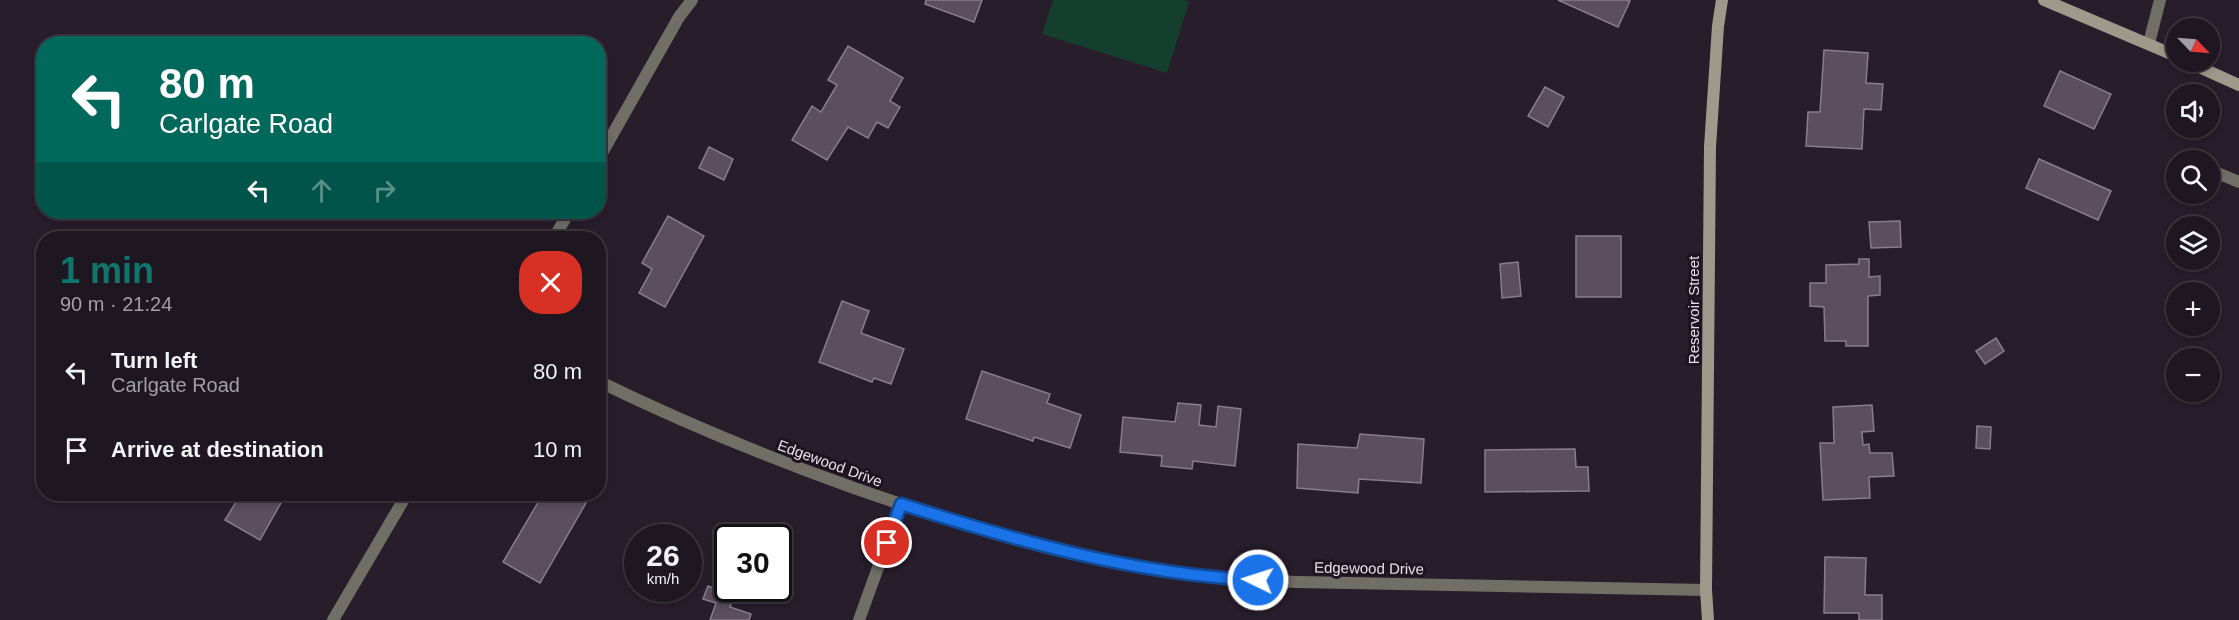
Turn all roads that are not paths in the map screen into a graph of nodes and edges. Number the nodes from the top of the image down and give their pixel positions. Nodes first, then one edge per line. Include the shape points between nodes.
1 (692, 0) edge
2 (1722, 0) edge
3 (2044, 0) edge
4 (2160, 0) edge
5 (2149, 43) junction
6 (2166, 51) edge
7 (2210, 72) edge
8 (2239, 85) edge
9 (606, 146) edge
10 (2220, 174) edge
11 (2239, 182) edge
12 (606, 385) edge
13 (403, 501) edge
14 (901, 504) junction
15 (1706, 590) junction
16 (333, 620) edge
17 (859, 620) edge
18 (1708, 620) edge

1 - 9 street
2 - 15 street, Reservoir Street via 1710,147
3 - 5 street
4 - 5 street
5 - 6 street
7 - 8 street
10 - 11 street
12 - 14 street, Edgewood Drive via 729,442
13 - 16 street
14 - 15 street, Edgewood Drive via 1008,537 1100,559 1227,578
14 - 17 street
15 - 18 street, Reservoir Street

